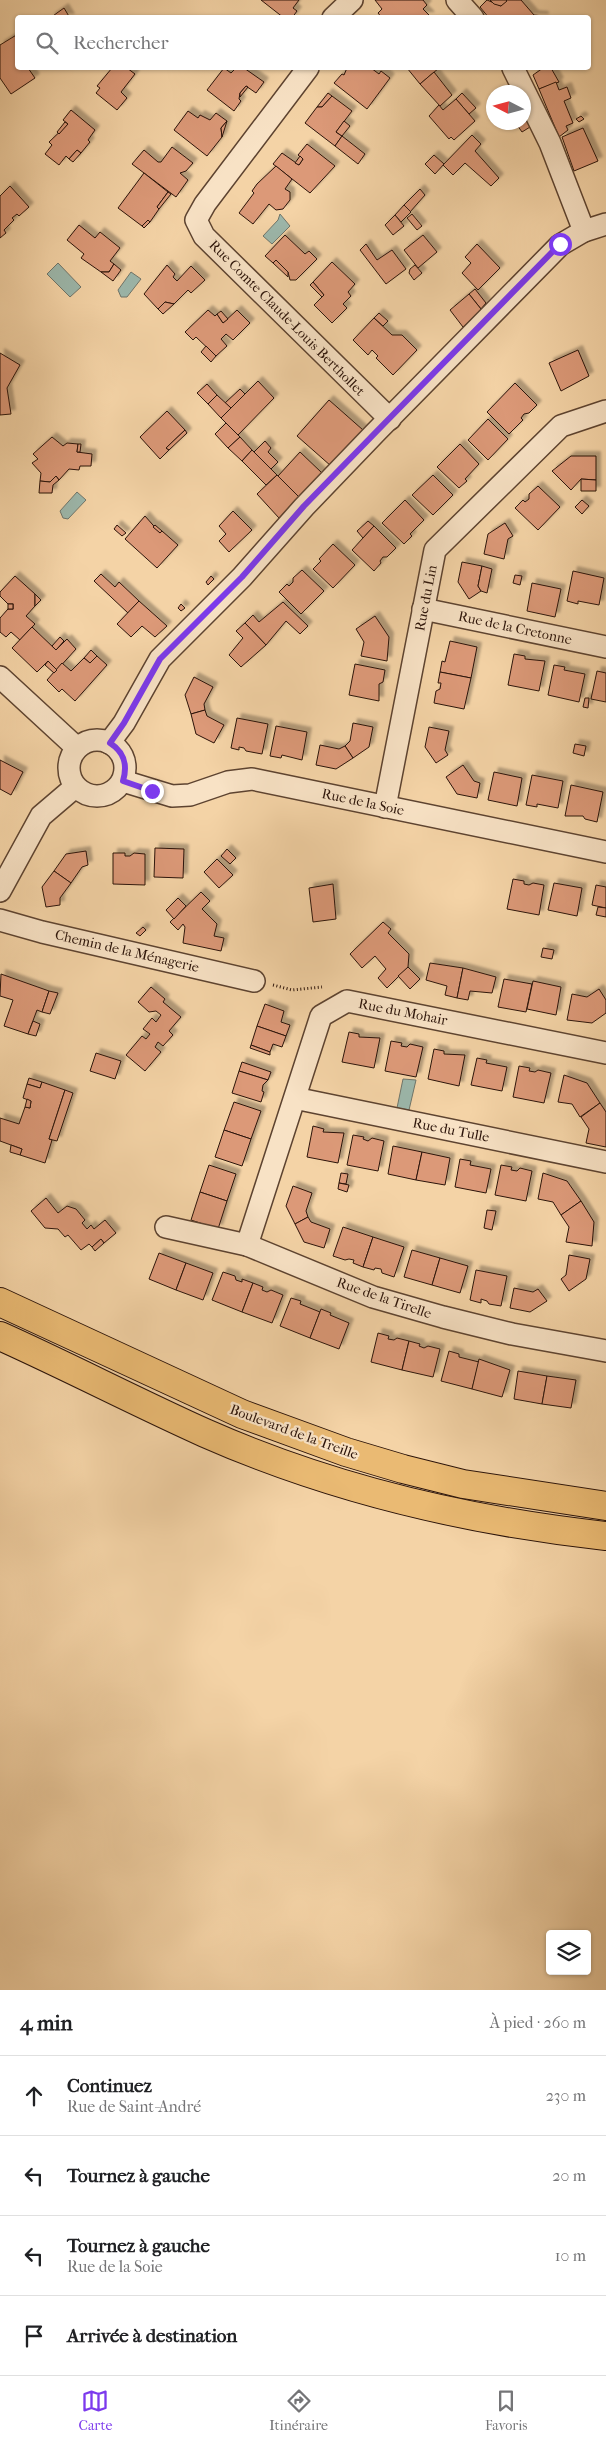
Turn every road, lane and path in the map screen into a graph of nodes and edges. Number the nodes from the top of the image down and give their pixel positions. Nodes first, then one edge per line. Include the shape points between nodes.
1 (352, 0) edge
2 (457, 0) edge
3 (336, 15) edge
4 (470, 15) edge
5 (306, 70) edge
6 (514, 70) edge
7 (606, 224) edge
8 (584, 231) junction
9 (606, 411) edge
10 (390, 419) junction
11 (423, 610) junction
12 (606, 647) edge
13 (0, 677) edge
14 (110, 743) junction
15 (77, 748) junction
16 (123, 781) junction
17 (75, 787) junction
18 (385, 807) junction
19 (606, 852) edge
20 (0, 891) edge
21 (0, 920) edge
22 (254, 981) joint
23 (322, 987) dead end
24 (606, 1052) edge
25 (296, 1097) junction
26 (606, 1162) edge
27 (166, 1227) dead end
28 (247, 1245) junction
29 (0, 1302) edge
30 (0, 1336) edge
31 (606, 1352) edge
32 (606, 1506) edge
33 (606, 1536) edge

1 - 3 street
2 - 4 street
5 - 10 street, Rue Comte Claude-Louis Berthollet via 196,220 204,236
6 - 8 street via 550,143
7 - 8 street
8 - 10 street via 560,244
9 - 11 street, Rue du Lin via 561,426 435,550
10 - 14 street via 160,659
11 - 12 street, Rue de la Cretonne
11 - 18 street, Rue du Lin
13 - 15 street
14 - 15 street via 92,740
14 - 16 street via 122,755 126,772
15 - 17 street via 69,763
16 - 17 street via 118,788 101,797 91,796
16 - 18 street, Rue de la Soie via 172,796 190,795 228,782 252,779
17 - 20 street via 41,816
18 - 19 street, Rue de la Soie
21 - 22 street, Chemin de la Ménagerie
22 - 23 path via 292,990
24 - 25 street, Rue du Mohair via 347,1001 321,1016
25 - 26 street, Rue du Tulle
25 - 28 street, Rue du Mohair
27 - 28 street, Rue de la Tirelle
28 - 31 street, Rue de la Tirelle via 382,1300 512,1334
29 - 32 main road, Boulevard de la Treille via 242,1414 346,1452 463,1484
30 - 33 main road via 206,1433 336,1482 474,1517

